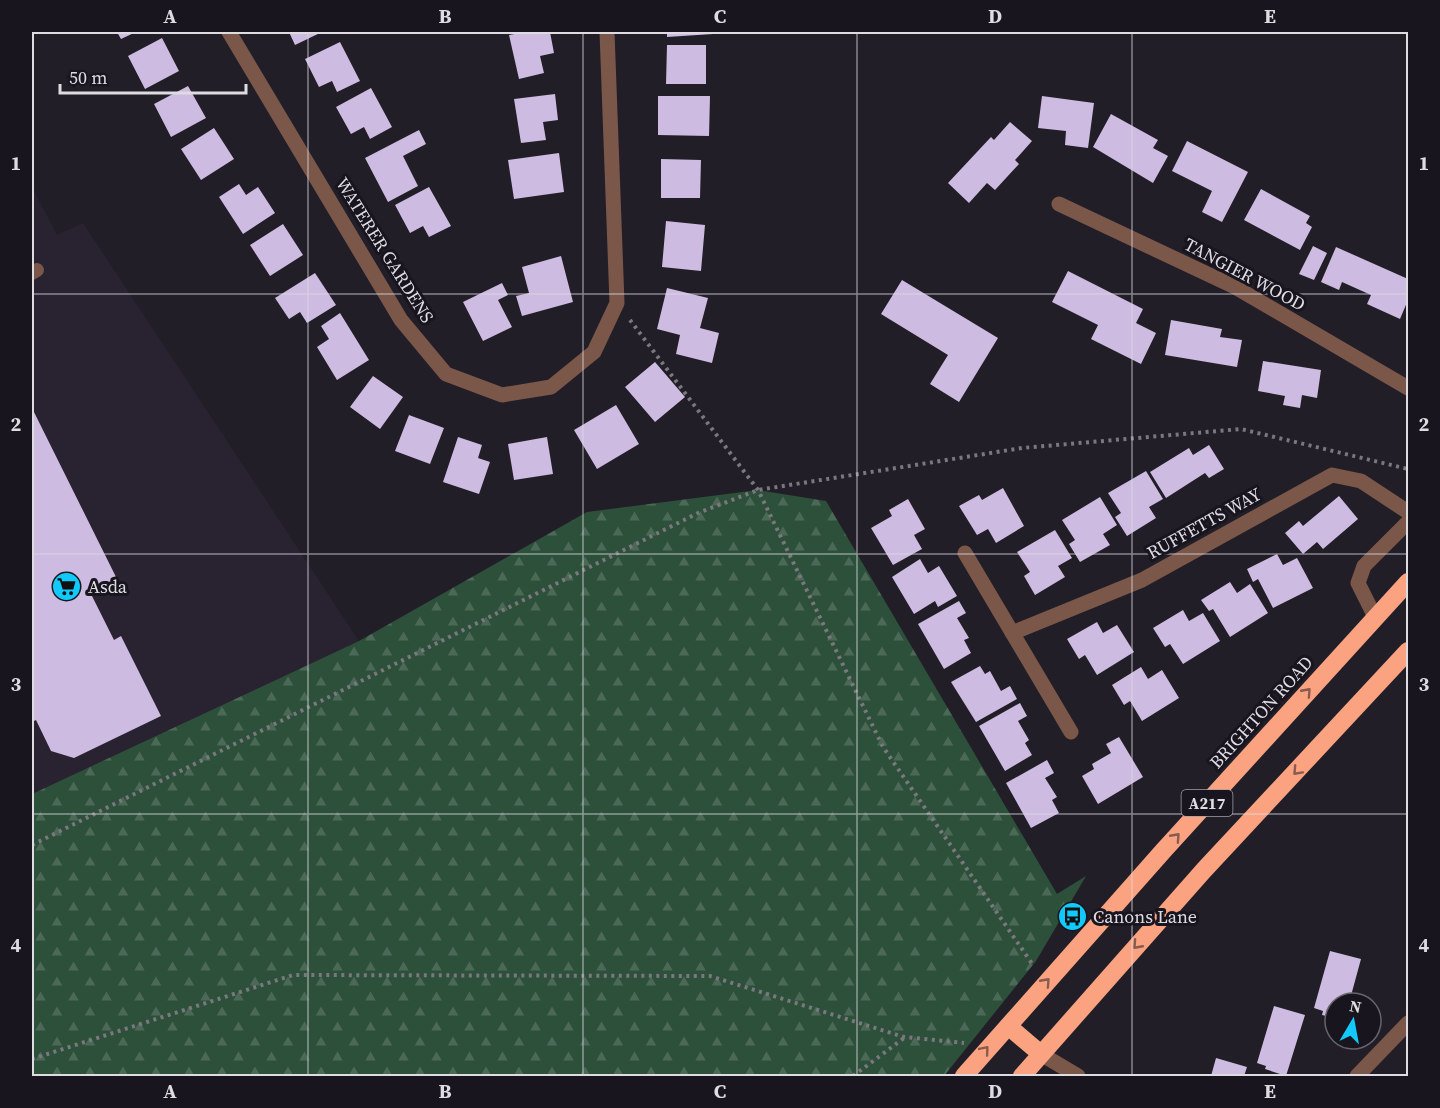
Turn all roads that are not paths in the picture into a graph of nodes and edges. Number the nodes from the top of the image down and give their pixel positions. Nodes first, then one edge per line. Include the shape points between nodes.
1 (229, 32) edge
2 (607, 32) edge
3 (1059, 204) dead end
4 (1408, 388) edge
5 (1408, 512) edge
6 (1408, 522) edge
7 (965, 553) dead end
8 (1408, 582) edge
9 (1375, 617) junction
10 (1012, 633) junction
11 (1408, 651) edge
12 (1071, 732) dead end
13 (1408, 1023) edge
14 (1008, 1026) junction
15 (1041, 1054) junction
16 (964, 1077) edge
17 (1022, 1077) edge
18 (1078, 1077) edge
19 (1357, 1077) edge

1 - 2 street, WATERER GARDENS via 401,320 446,374 502,395 551,387 594,352 616,303
3 - 4 street, TANGIER WOOD via 1235,287
5 - 10 street, RUFFETTS WAY via 1360,481 1332,474 1142,580
6 - 9 street via 1364,566 1358,583
7 - 10 street
8 - 9 highway, BRIGHTON ROAD / A217
14 -> 9 highway, BRIGHTON ROAD / A217
10 - 12 street
11 -> 15 highway, A217 via 1204,870
13 - 19 street
14 - 15 highway
16 -> 14 highway, BRIGHTON ROAD / A217
15 - 17 highway, A217
15 - 18 street

